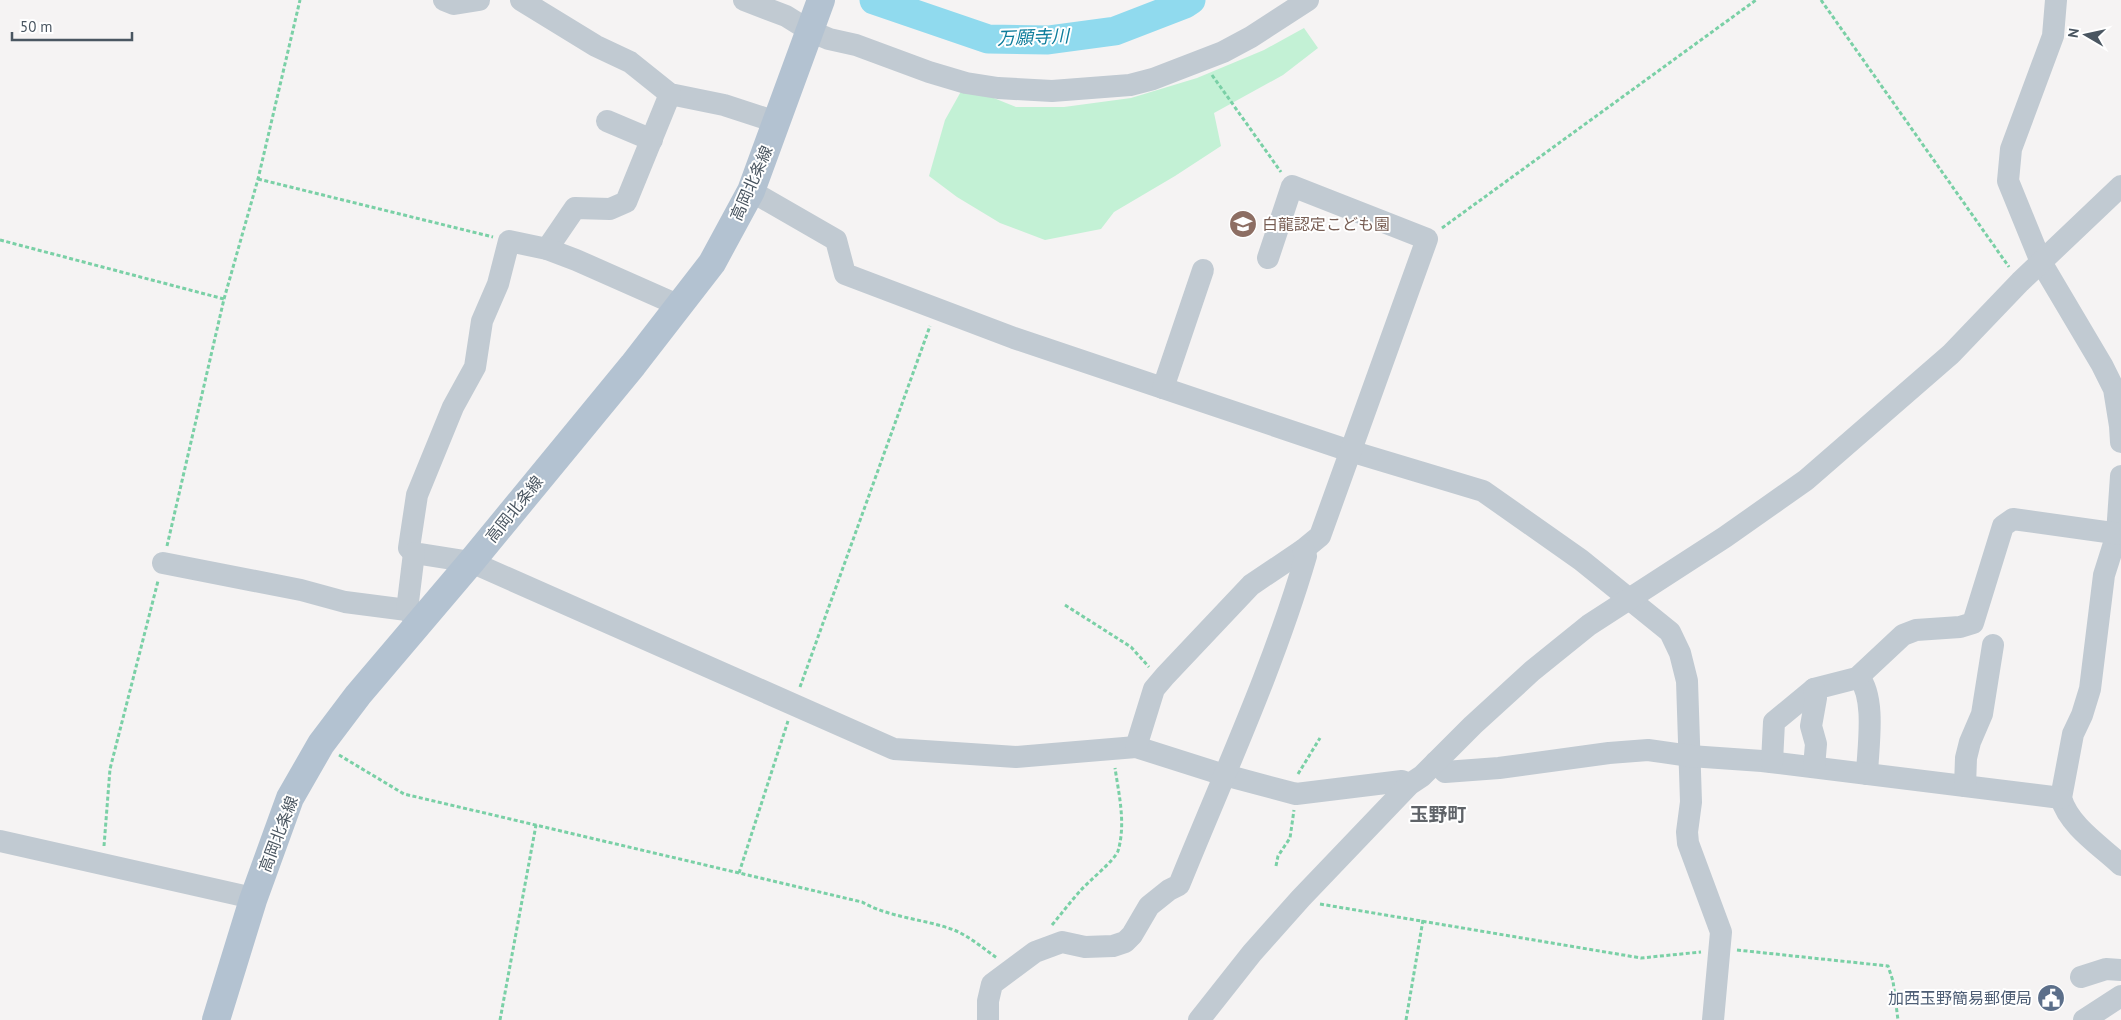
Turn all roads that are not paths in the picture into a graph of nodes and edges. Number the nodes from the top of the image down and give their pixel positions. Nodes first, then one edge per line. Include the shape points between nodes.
1 (444, 0) edge
2 (479, 0) edge
3 (520, 0) edge
4 (744, 0) edge
5 (1308, 0) edge
6 (2056, 0) edge
7 (815, 18) edge
8 (670, 94) junction
9 (607, 121) dead end
10 (776, 125) junction
11 (652, 140) junction
12 (2121, 186) edge
13 (751, 191) junction
14 (547, 249) junction
15 (1268, 258) dead end
16 (2041, 262) junction
17 (1203, 270) dead end
18 (680, 306) junction
19 (1163, 388) junction
20 (2121, 442) edge
21 (1350, 451) junction
22 (2121, 476) edge
23 (2119, 534) edge
24 (1303, 550) junction
25 (414, 553) junction
26 (471, 562) junction
27 (163, 563) road end
28 (1627, 599) junction
29 (413, 617) junction
30 (1993, 645) dead end
31 (1859, 677) junction
32 (1814, 688) junction
33 (1136, 747) junction
34 (1690, 756) junction
35 (1436, 762) junction
36 (1772, 762) junction
37 (1814, 767) junction
38 (1867, 774) junction
39 (1226, 775) junction
40 (1410, 784) junction
41 (1965, 786) junction
42 (2061, 798) junction
43 (0, 841) edge
44 (2121, 866) edge
45 (253, 900) junction
46 (2121, 970) edge
47 (2081, 977) dead end
48 (2121, 996) edge
49 (216, 1020) edge
50 (988, 1020) edge
51 (1199, 1020) edge
52 (1713, 1020) edge
53 (2084, 1020) edge

1 - 2 street via 454,4
3 - 8 street via 596,46 630,62
4 - 7 street via 786,16
5 - 7 street via 1223,52 1153,79 1130,85 1052,91 998,88 929,72 856,45 829,40
6 - 16 street via 2053,36 2011,149 2008,180
7 - 10 main road, 高岡北条線
8 - 10 street via 724,105
8 - 11 street
9 - 11 street
10 - 13 main road, 高岡北条線
11 - 14 street via 626,202 610,210 575,208
12 - 16 street
13 - 18 main road, 高岡北条線 via 712,263
13 - 19 street via 836,240 845,274 1014,338
14 - 18 street
14 - 25 street via 509,241 498,284 482,321 475,367 453,407 417,495 409,548
15 - 21 street via 1292,186 1427,239
16 - 20 street via 2114,389
16 - 28 street via 1951,354 1806,480 1725,538
17 - 19 street
18 - 26 main road, 高岡北条線
19 - 21 street
21 - 24 street via 1320,536
21 - 28 street via 1483,491 1581,560
22 - 23 street
23 - 31 street via 2013,519 2003,526 1973,623 1916,630 1903,635
23 - 42 street via 2104,575 2090,689 2074,734
24 - 33 street via 1251,585 1161,680 1154,689
24 - 39 street via 1306,556 1288,614
25 - 26 street
25 - 29 street
26 - 29 main road, 高岡北条線
26 - 33 street via 894,749 1016,757
27 - 29 street via 301,590
28 - 34 street via 1670,632 1680,653 1687,681
28 - 35 street via 1532,671
29 - 45 main road, 高岡北条線 via 322,744 290,798
30 - 41 street via 1982,714 1966,758
31 - 32 street
31 - 38 street via 1864,684 1869,708
32 - 36 street via 1774,722
32 - 37 street via 1816,698 1811,726 1816,744
33 - 39 street
34 - 35 street via 1648,750 1445,772
34 - 36 street
34 - 52 street via 1688,843 1722,932
35 - 40 street
36 - 37 street
37 - 38 street
38 - 41 street
39 - 40 street via 1296,794 1402,782
39 - 50 street via 1179,885 1149,906 1132,935 1125,942 1113,946 1085,947 1062,942 1037,950 992,984
40 - 51 street via 1301,898
41 - 42 street
42 - 44 street via 2076,824
43 - 45 street
45 - 49 main road, 高岡北条線
46 - 47 street via 2106,969
48 - 53 street

